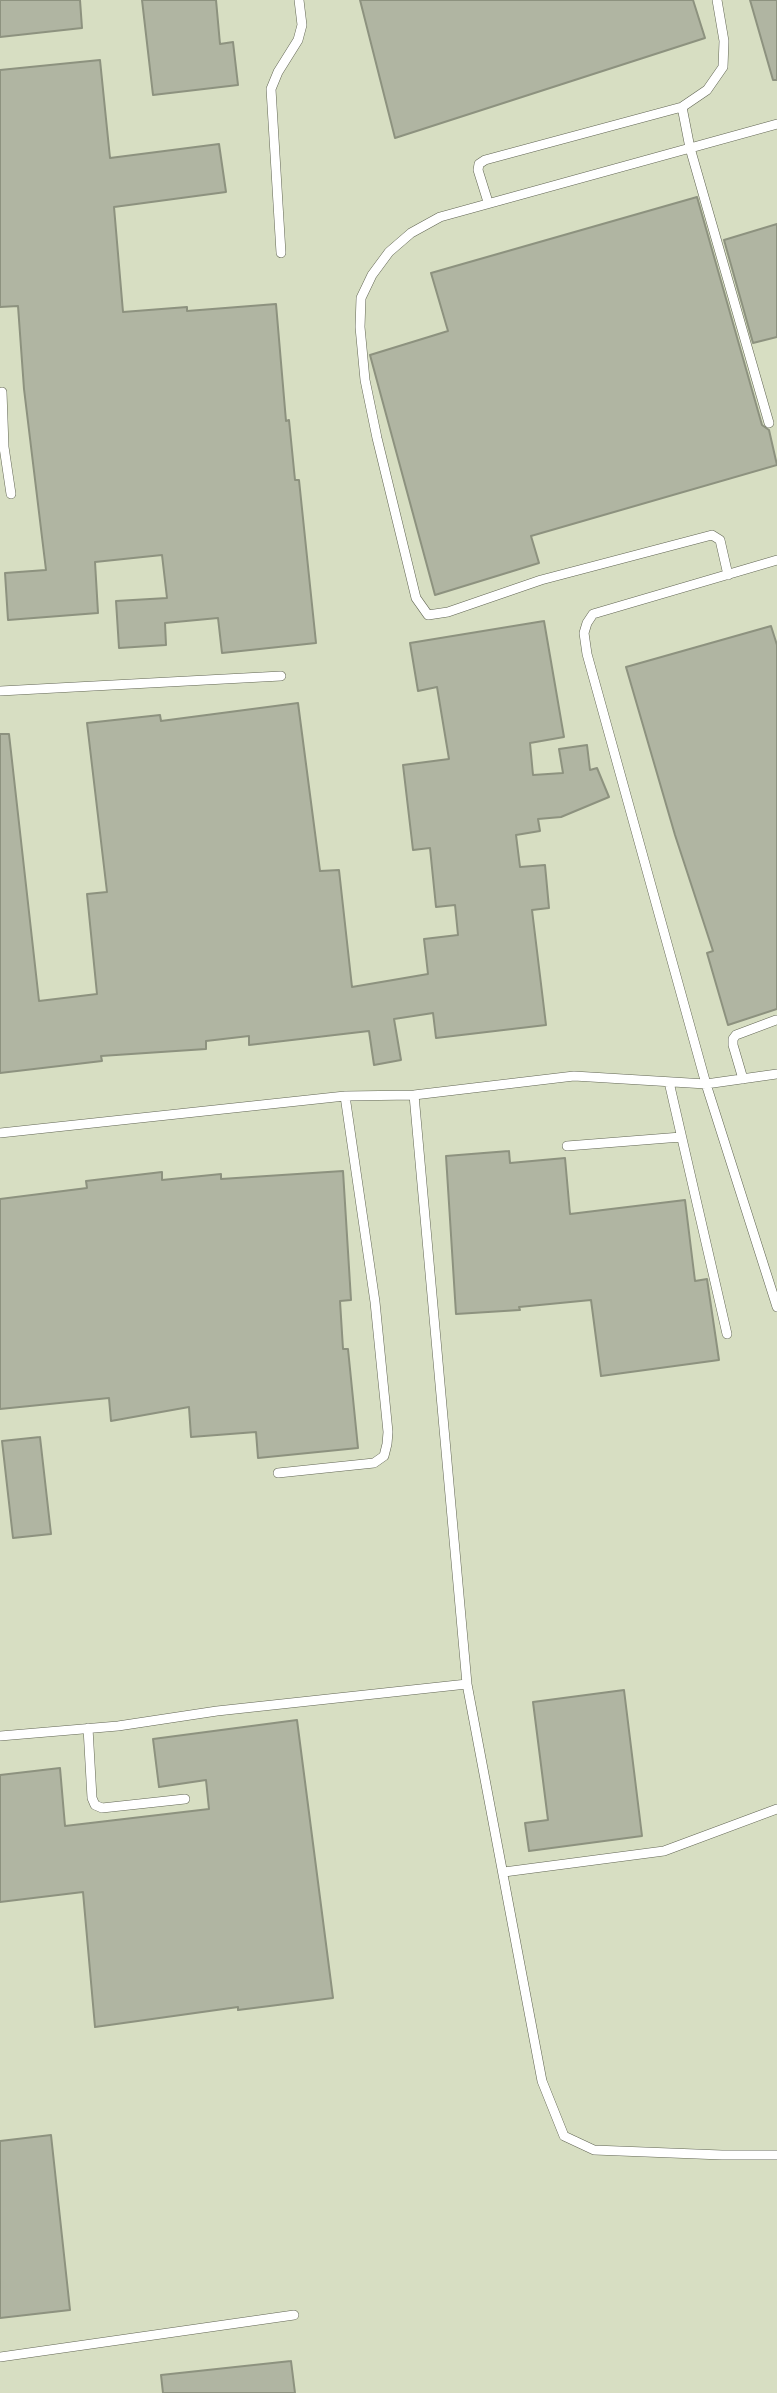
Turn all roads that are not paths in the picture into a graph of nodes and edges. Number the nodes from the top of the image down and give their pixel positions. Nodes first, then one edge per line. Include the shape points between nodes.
1 (299, 0) edge
2 (717, 0) edge
3 (682, 107) junction
4 (777, 124) edge
5 (690, 148) junction
6 (488, 202) junction
7 (281, 253) dead end
8 (2, 392) dead end
9 (769, 423) dead end
10 (2, 447) edge
11 (11, 494) dead end
12 (777, 560) edge
13 (728, 575) junction
14 (281, 676) dead end
15 (0, 682) edge
16 (0, 691) edge
17 (776, 1020) edge
18 (777, 1074) edge
19 (743, 1079) junction
20 (670, 1082) junction
21 (706, 1084) junction
22 (414, 1095) junction
23 (345, 1096) junction
24 (0, 1133) edge
25 (681, 1138) junction
26 (567, 1146) dead end
27 (777, 1307) edge
28 (727, 1334) dead end
29 (278, 1474) dead end
30 (467, 1684) junction
31 (88, 1728) junction
32 (0, 1737) edge
33 (185, 1799) dead end
34 (777, 1809) edge
35 (504, 1872) junction
36 (777, 2155) edge
37 (294, 2315) dead end
38 (0, 2357) edge

1 - 7 lane via 302,25 298,40 271,89
2 - 3 lane via 723,67 707,90
3 - 5 lane
3 - 6 lane via 485,160 478,170
4 - 5 lane
5 - 6 lane
5 - 9 lane
6 - 13 lane via 440,217 411,233 389,252 361,298 365,380 404,554 421,607 428,615 448,612 541,580 712,535 720,540
8 - 10 lane
10 - 11 lane
12 - 13 lane
13 - 21 lane via 593,614 584,633
14 - 16 lane
15 - 16 lane
17 - 19 lane via 733,1040
18 - 19 lane
19 - 21 lane
20 - 21 lane
20 - 22 lane via 574,1076
20 - 25 lane
21 - 27 lane
22 - 23 lane
22 - 30 lane
23 - 24 lane
23 - 29 lane via 375,1301 387,1444 384,1456 374,1463
25 - 26 lane
25 - 28 lane
30 - 31 lane
30 - 35 lane
31 - 32 lane
31 - 33 lane via 95,1805
34 - 35 lane via 664,1851
35 - 36 lane via 542,2081 564,2136 594,2150
37 - 38 lane

